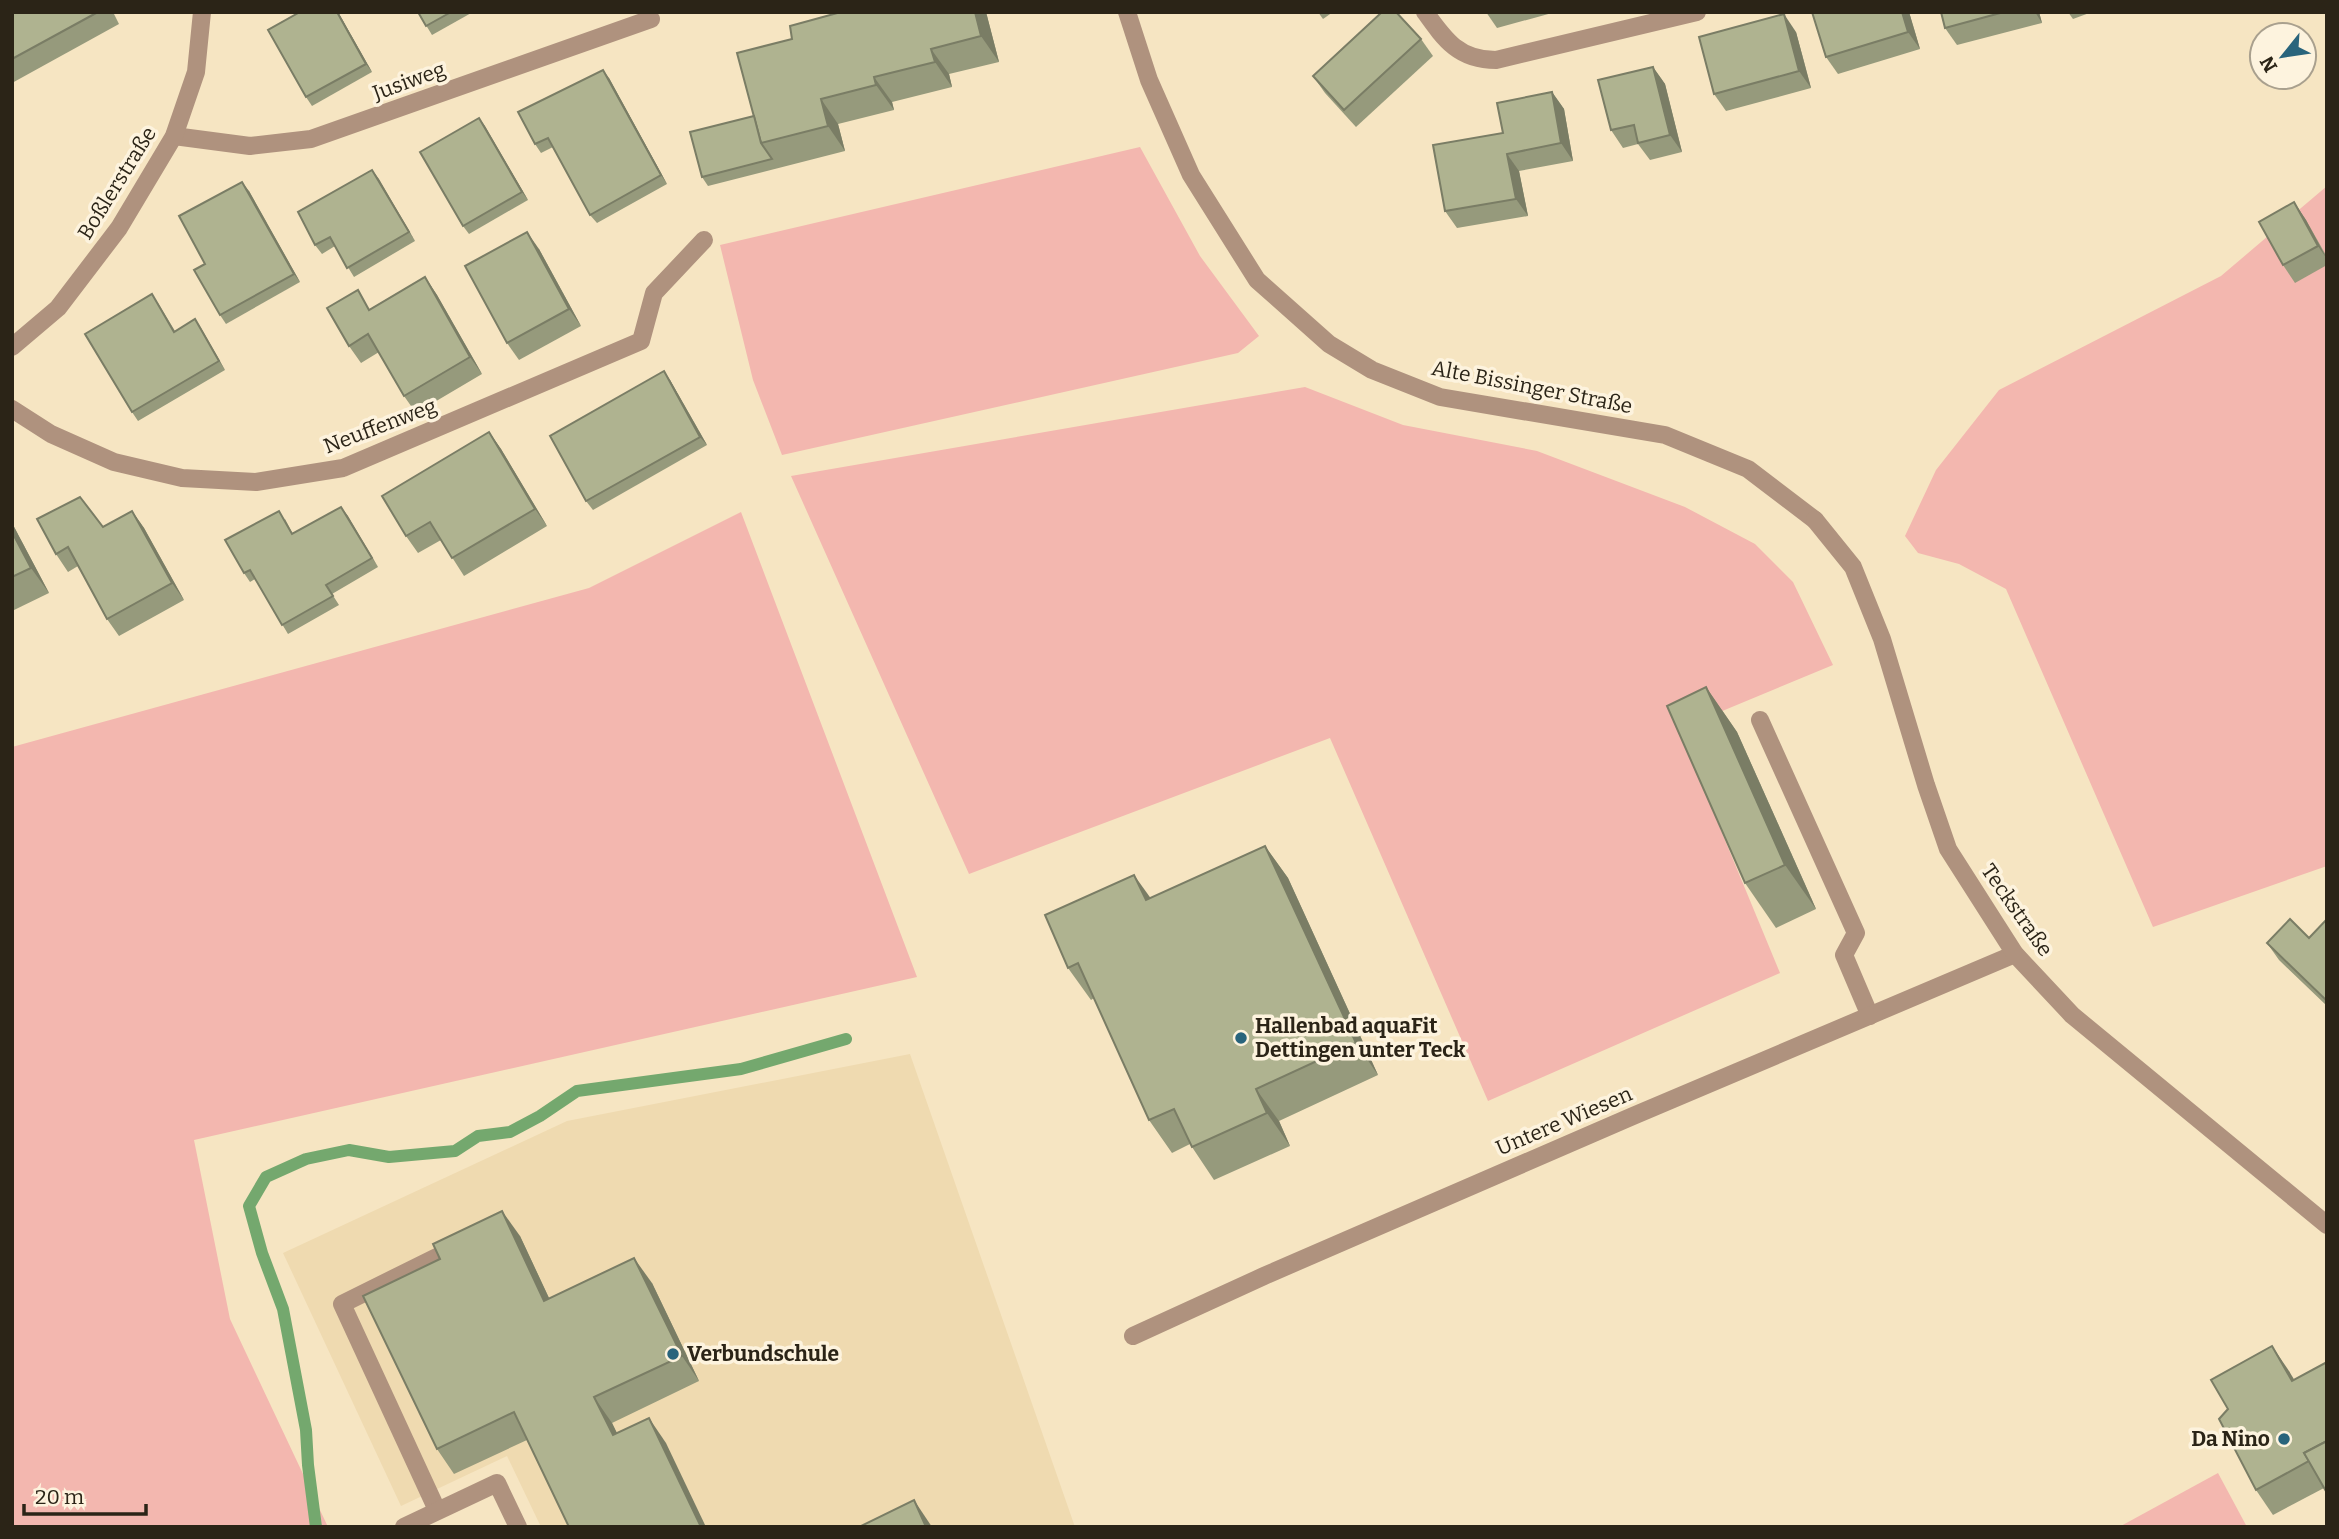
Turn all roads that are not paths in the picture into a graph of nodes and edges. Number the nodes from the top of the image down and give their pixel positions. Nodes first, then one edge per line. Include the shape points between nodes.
1 (202, 12) edge
2 (1127, 12) edge
3 (1425, 12) edge
4 (1697, 12) edge
5 (651, 19) dead end
6 (174, 136) junction
7 (704, 240) dead end
8 (12, 347) edge
9 (12, 409) edge
10 (1815, 520) joint
11 (1760, 720) dead end
12 (2015, 954) junction
13 (1870, 1016) junction
14 (2327, 1225) edge
15 (480, 1237) edge
16 (1133, 1336) dead end
17 (437, 1510) junction
18 (404, 1527) edge
19 (518, 1527) edge

1 - 6 street, Boßlerstraße via 196,72
2 - 10 street, Alte Bissinger Straße via 1149,80 1191,175 1257,280 1329,344 1372,370 1440,397 1665,435 1748,469
3 - 4 street via 1465,55 1496,61
5 - 6 street, Jusiweg via 312,139 250,146
6 - 8 street, Boßlerstraße via 119,228 58,308
7 - 9 street, Neuffenweg via 654,293 641,341 343,468 256,482 181,478 114,462 51,434
10 - 12 street, Teckstraße via 1858,579 1882,639 1948,849
11 - 13 street via 1856,933 1844,955
12 - 13 street, Untere Wiesen
12 - 14 street, Teckstraße via 2072,1015
13 - 16 street, Untere Wiesen
15 - 17 street via 342,1304
17 - 18 street
17 - 19 street via 497,1483

